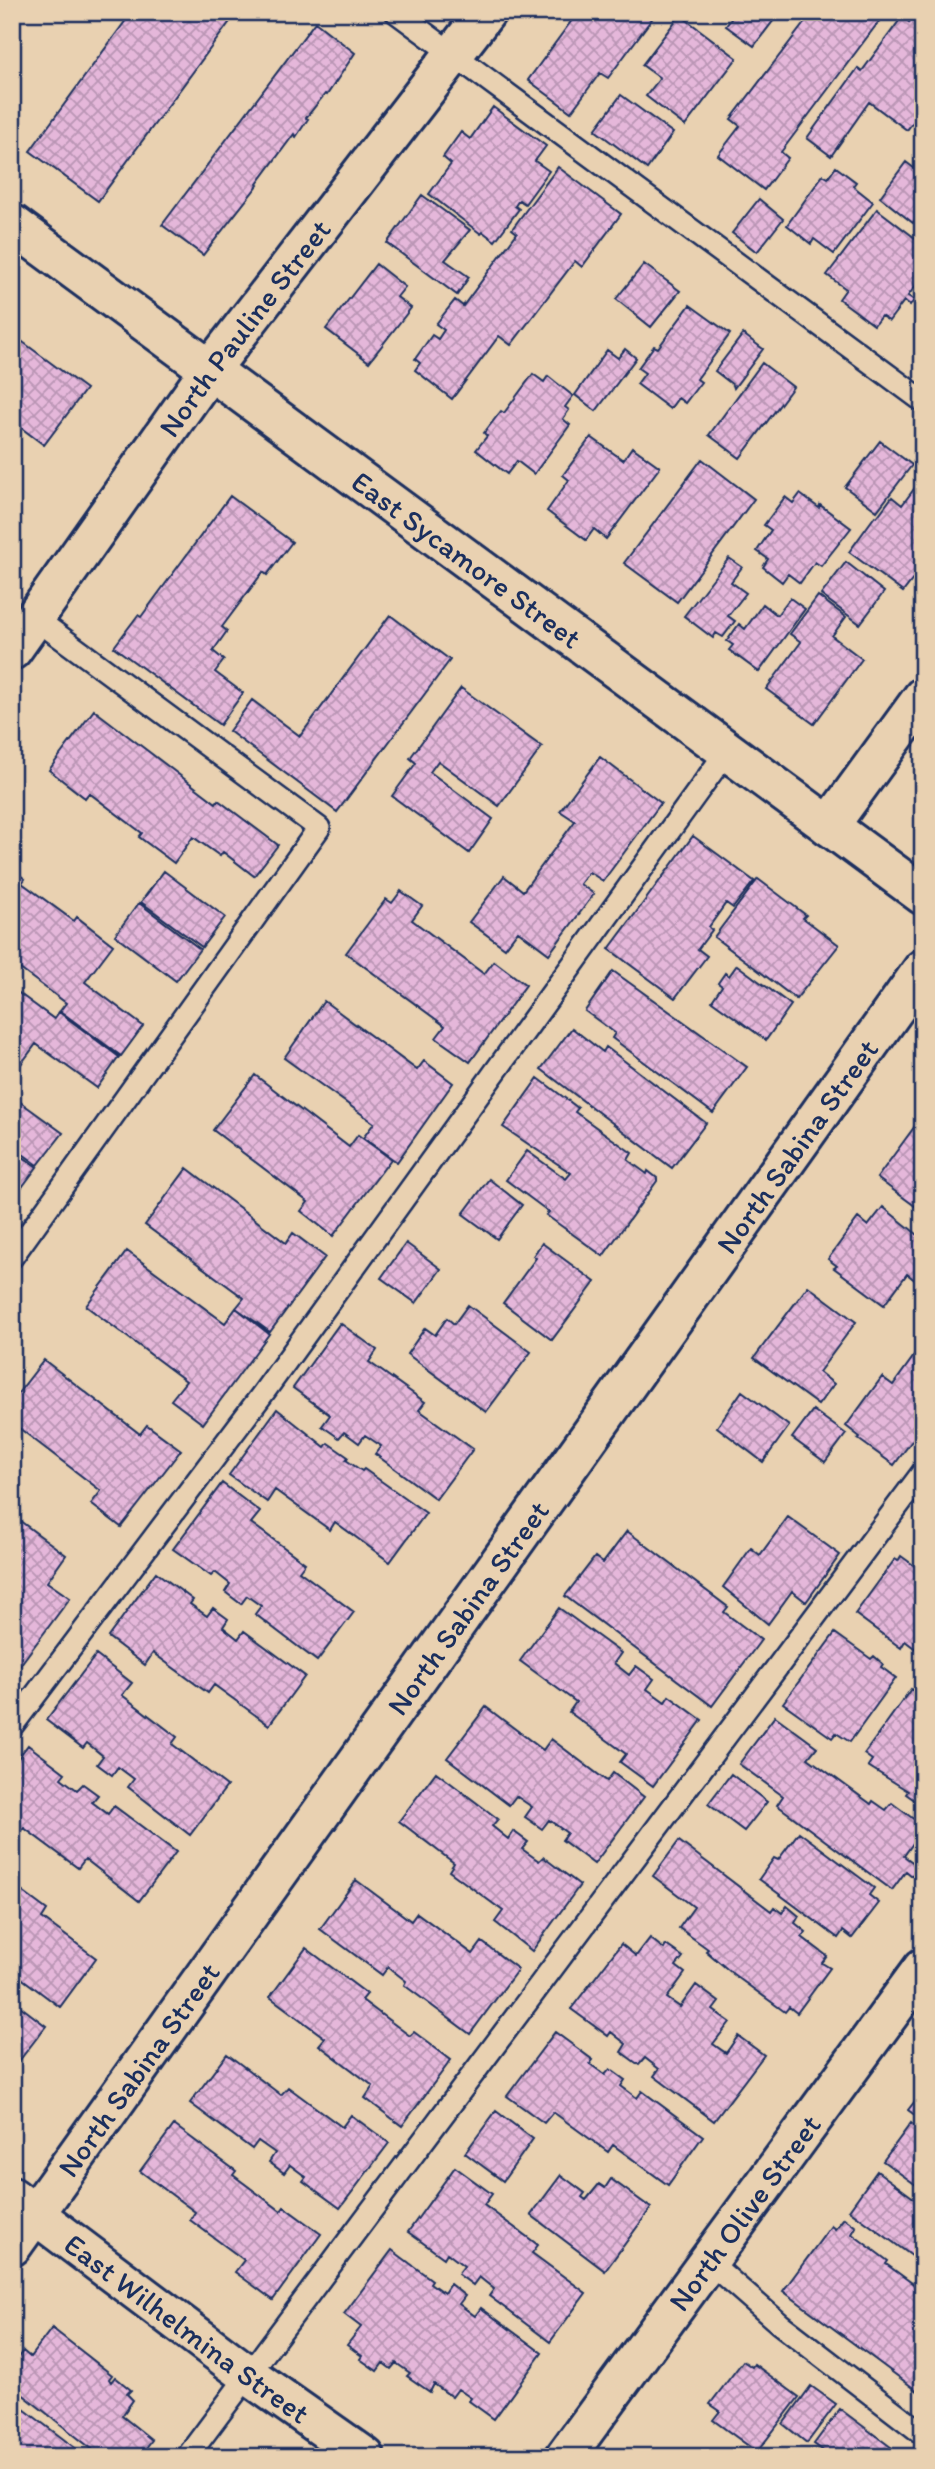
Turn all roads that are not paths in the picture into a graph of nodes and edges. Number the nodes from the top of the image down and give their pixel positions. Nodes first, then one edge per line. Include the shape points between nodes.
1 (396, 12) edge
2 (486, 12) edge
3 (454, 54) junction
4 (12, 224) edge
5 (209, 371) junction
6 (923, 401) edge
7 (36, 618) junction
8 (12, 650) edge
9 (923, 697) edge
10 (727, 751) junction
11 (829, 826) junction
12 (923, 895) edge
13 (923, 969) edge
14 (12, 1257) edge
15 (923, 1472) edge
16 (12, 1726) edge
17 (923, 1968) edge
18 (24, 2206) edge
19 (12, 2246) edge
20 (708, 2261) junction
21 (247, 2374) junction
22 (923, 2434) edge
23 (187, 2457) edge
24 (365, 2457) edge
25 (565, 2457) edge

1 - 3 lane
2 - 3 street, North Pauline Street
3 - 5 street, North Pauline Street
3 - 6 lane
4 - 5 street, East Sycamore Street
5 - 7 street, North Pauline Street
5 - 10 street, East Sycamore Street
7 - 8 street, North Pauline Street
7 - 14 lane via 319,828
9 - 11 street
10 - 11 street, East Sycamore Street
10 - 16 lane via 261,1396
11 - 12 street, East Sycamore Street
13 - 18 street, North Sabina Street
15 - 21 lane
17 - 20 street, North Olive Street
18 - 19 street, North Sabina Street
18 - 21 street, East Wilhelmina Street
20 - 22 lane via 779,2324
20 - 25 street, North Olive Street
21 - 23 lane
21 - 24 street, East Wilhelmina Street

